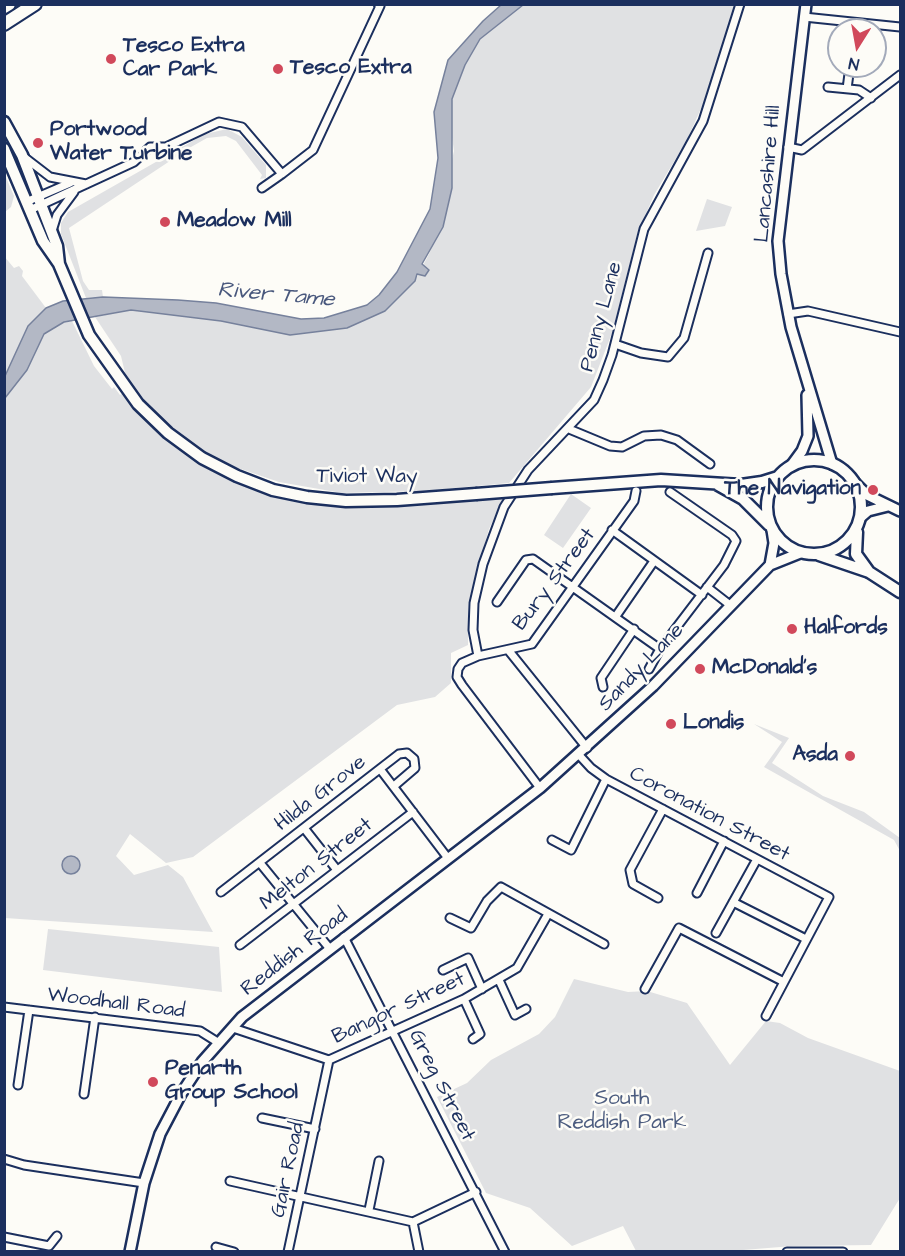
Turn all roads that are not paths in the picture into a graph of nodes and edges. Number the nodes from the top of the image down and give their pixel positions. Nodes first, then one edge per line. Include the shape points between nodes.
1 (9, 4) edge
2 (35, 4) edge
3 (740, 4) edge
4 (806, 4) edge
5 (379, 5) edge
6 (4, 7) edge
7 (804, 17) junction
8 (827, 21) edge
9 (4, 24) edge
10 (900, 75) edge
11 (849, 78) edge
12 (828, 87) dead end
13 (848, 89) junction
14 (871, 98) junction
15 (4, 122) edge
16 (788, 147) junction
17 (4, 149) edge
18 (22, 155) junction
19 (282, 174) junction
20 (74, 186) junction
21 (262, 188) dead end
22 (40, 200) junction
23 (28, 206) junction
24 (52, 231) junction
25 (708, 253) dead end
26 (59, 264) junction
27 (788, 314) junction
28 (900, 332) edge
29 (615, 344) junction
30 (807, 381) junction
31 (569, 429) junction
32 (710, 464) dead end
33 (832, 464) junction
34 (791, 466) junction
35 (778, 477) junction
36 (854, 482) junction
37 (714, 483) junction
38 (636, 491) dead end
39 (670, 492) dead end
40 (888, 506) junction
41 (900, 511) edge
42 (859, 522) junction
43 (771, 528) junction
44 (612, 530) junction
45 (800, 553) junction
46 (815, 555) junction
47 (654, 561) junction
48 (770, 565) junction
49 (869, 572) junction
50 (572, 586) junction
51 (707, 587) junction
52 (900, 592) edge
53 (702, 595) junction
54 (497, 602) dead end
55 (730, 605) junction
56 (616, 616) junction
57 (634, 629) junction
58 (660, 649) junction
59 (509, 651) junction
60 (478, 656) junction
61 (649, 669) dead end
62 (603, 687) dead end
63 (587, 748) junction
64 (579, 755) junction
65 (380, 769) junction
66 (606, 779) junction
67 (394, 786) junction
68 (540, 788) junction
69 (663, 809) junction
70 (413, 812) junction
71 (304, 828) junction
72 (552, 840) dead end
73 (724, 841) junction
74 (447, 857) junction
75 (757, 859) junction
76 (260, 863) junction
77 (337, 870) junction
78 (221, 892) dead end
79 (697, 893) dead end
80 (658, 898) dead end
81 (733, 902) junction
82 (294, 904) junction
83 (548, 914) junction
84 (450, 918) dead end
85 (716, 933) dead end
86 (344, 937) junction
87 (806, 939) junction
88 (604, 944) dead end
89 (240, 945) dead end
90 (330, 948) junction
91 (443, 970) dead end
92 (499, 980) junction
93 (784, 982) junction
94 (482, 989) junction
95 (645, 989) dead end
96 (464, 999) junction
97 (4, 1007) edge
98 (526, 1009) dead end
99 (29, 1010) junction
100 (766, 1016) dead end
101 (95, 1017) junction
102 (233, 1028) junction
103 (393, 1031) junction
104 (473, 1039) dead end
105 (219, 1043) junction
106 (329, 1060) junction
107 (18, 1085) dead end
108 (84, 1094) dead end
109 (262, 1118) dead end
110 (315, 1129) junction
111 (4, 1159) edge
112 (379, 1161) dead end
113 (230, 1181) dead end
114 (144, 1183) junction
115 (476, 1192) junction
116 (301, 1196) junction
117 (369, 1210) junction
118 (413, 1222) junction
119 (57, 1236) dead end
120 (4, 1237) edge
121 (216, 1247) dead end
122 (49, 1249) edge
123 (130, 1251) edge
124 (234, 1251) edge
125 (288, 1251) edge
126 (419, 1251) edge
127 (505, 1251) edge
128 (788, 1251) edge
129 (843, 1251) edge

1 - 6 highway
2 - 9 highway
3 - 29 street, Penny Lane via 703,121 644,229
4 - 7 main road, Lancashire Hill
5 - 19 street via 313,150
7 - 8 street
7 - 16 main road, Lancashire Hill
10 - 14 street
11 - 13 street
12 - 13 street
13 - 14 street via 862,91
14 - 16 street via 802,150
15 - 18 main road, Tiviot Way
16 - 27 main road, Lancashire Hill via 778,242
17 - 23 main road, Tiviot Way
18 - 20 street via 43,174
18 - 22 main road, Tiviot Way
19 - 20 street via 242,127 219,122 166,147 150,147 134,162
19 - 21 street
20 - 22 street
20 - 24 street
22 - 23 street
22 - 24 main road, Tiviot Way
23 - 26 main road, Tiviot Way via 48,250
24 - 26 main road, Tiviot Way
25 - 29 street via 684,338 668,357
26 - 37 main road, Tiviot Way, bridge via 89,335 138,404 202,458 273,490 346,501 661,480
27 - 28 street via 808,311
27 - 30 main road, Lancashire Hill
29 - 31 street, Penny Lane via 594,400
30 - 33 main road, Lancashire Hill
30 - 34 main road, Lancashire Hill via 808,436
31 - 32 street via 622,447 644,436 661,435 677,440
31 - 60 street, Penny Lane via 528,470 504,507 483,564 474,603 472,630
33 - 34 main road via 804,461
33 - 36 main road
34 - 35 main road
35 - 37 main road, Tiviot Way via 762,483
35 - 43 main road via 767,501
36 - 40 main road via 867,495
36 - 42 main road via 861,506
37 - 43 main road, Tiviot Way via 743,499
38 - 44 street, Bury Street via 634,501
39 - 51 street, Sandy Lane via 736,541
40 - 41 main road
40 - 42 main road via 868,511
42 - 46 main road via 840,547
42 - 49 main road via 856,554
43 - 45 main road via 788,547
43 - 48 main road via 774,543
44 - 47 street
44 - 50 street, Bury Street
45 - 46 main road
45 - 48 main road, Sandy Lane
46 - 49 main road
47 - 53 street
47 - 56 street
48 - 55 main road, Sandy Lane
49 - 52 main road
50 - 54 street via 533,559 526,560
50 - 56 street
50 - 59 street, Bury Street via 531,644
51 - 53 street, Sandy Lane
51 - 55 street
53 - 58 street, Sandy Lane
55 - 63 main road, Sandy Lane
56 - 57 street
57 - 58 street
57 - 62 street via 601,678
58 - 61 street, Sandy Lane
59 - 60 street, Bury Street
59 - 63 street
60 - 68 street via 462,663 457,677
63 - 64 main road, Sandy Lane
64 - 66 street, Coronation Street
64 - 68 main road, Reddish Road
65 - 67 street
65 - 67 street, Hilda Grove via 399,754 407,753 414,759 415,768
65 - 71 street, Hilda Grove
66 - 69 street, Coronation Street
66 - 72 street via 572,850
67 - 70 street
68 - 74 main road, Reddish Road
69 - 73 street, Coronation Street
69 - 80 street via 630,870 633,884
70 - 74 street
70 - 77 street, Melton Street
71 - 76 street, Hilda Grove
71 - 77 street
73 - 75 street, Coronation Street
73 - 79 street
74 - 86 main road, Reddish Road
75 - 81 street
75 - 87 street, Coronation Street via 830,897
76 - 78 street, Hilda Grove
76 - 82 street
77 - 82 street, Melton Street
81 - 85 street
81 - 87 street
82 - 89 street, Melton Street
82 - 90 street
83 - 84 street via 501,887 487,901 471,928
83 - 88 street
83 - 92 street, Bangor Street via 517,968
86 - 90 main road, Reddish Road
86 - 103 street, Greg Street
87 - 93 street
90 - 102 main road, Reddish Road
91 - 94 street via 468,958
92 - 94 street, Bangor Street
92 - 98 street via 515,1015
93 - 95 street via 679,928
93 - 100 street
94 - 96 street, Bangor Street
96 - 103 street, Bangor Street
96 - 104 street via 480,1034
97 - 99 street, Woodhall Road
99 - 101 street, Woodhall Road
99 - 107 street
101 - 105 street, Woodhall Road via 201,1031
101 - 108 street
102 - 105 main road, Reddish Road
102 - 106 street, Bangor Street
103 - 106 street, Bangor Street
103 - 115 street, Greg Street
105 - 114 main road, Reddish Road via 181,1094 160,1134
106 - 110 street, Gair Road
109 - 110 street
110 - 116 street, Gair Road
111 - 114 street
112 - 117 street
113 - 116 street
114 - 123 main road, Reddish Road
115 - 118 street
115 - 127 street, Greg Street
116 - 117 street
116 - 125 street, Gair Road
117 - 118 street
118 - 126 street
119 - 122 street
120 - 122 street via 32,1240
121 - 124 street
128 - 129 street

